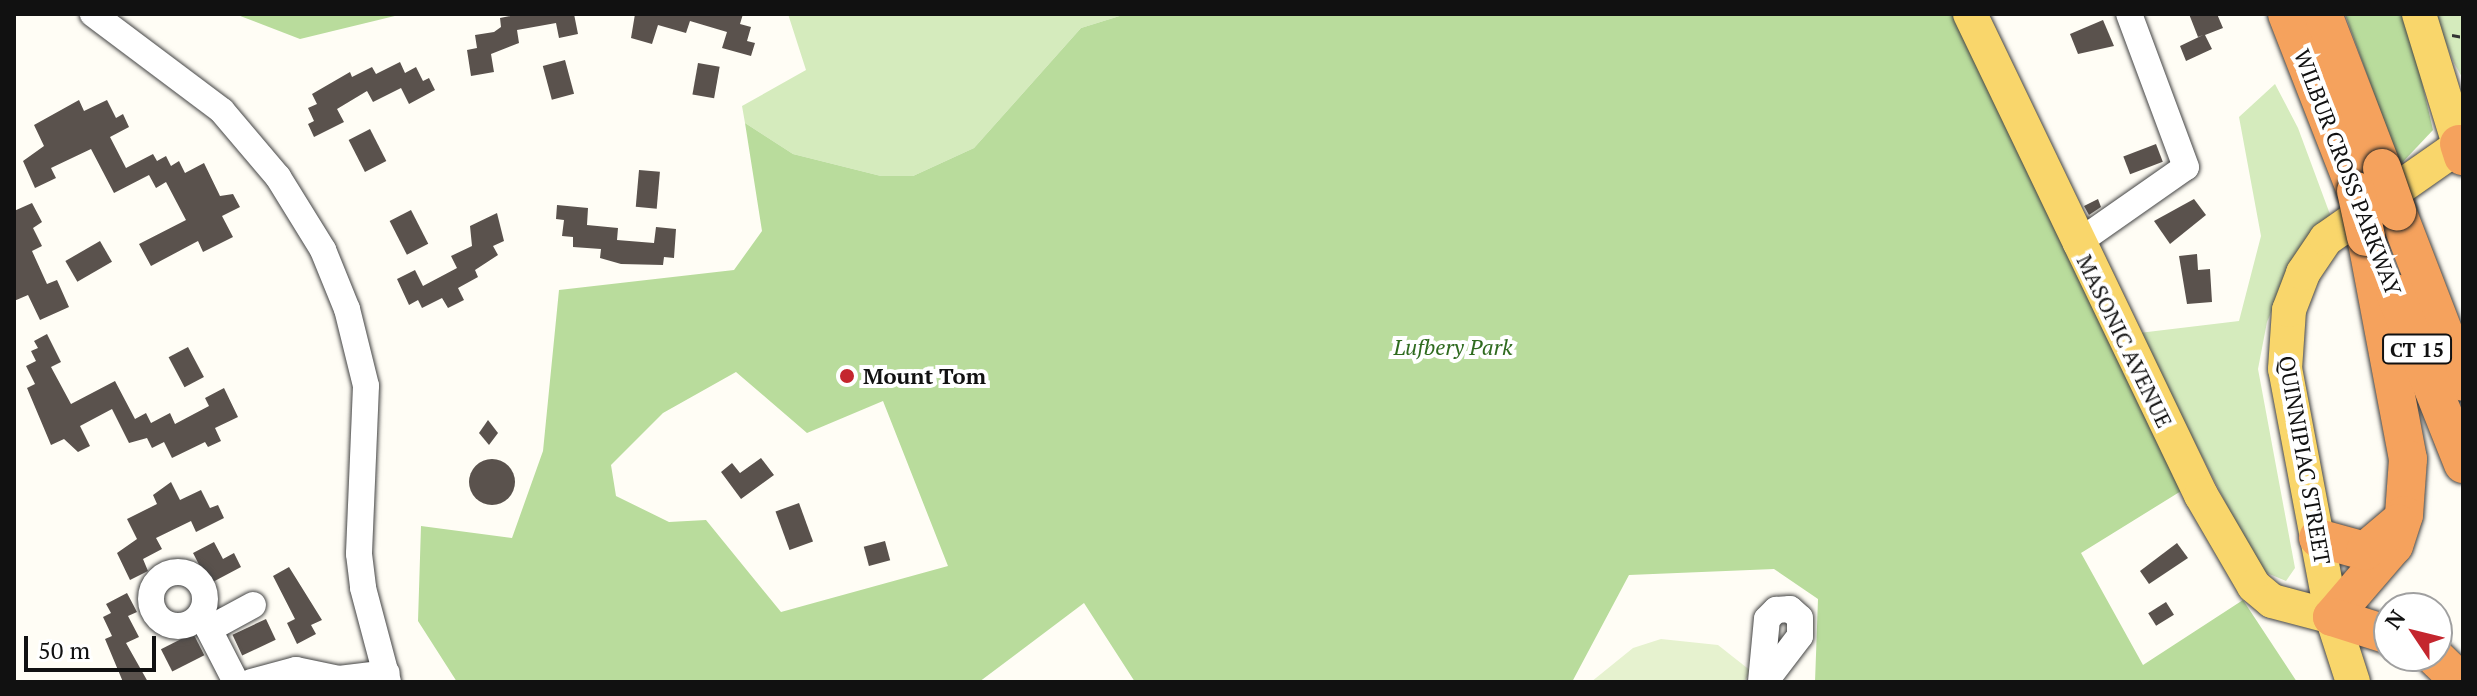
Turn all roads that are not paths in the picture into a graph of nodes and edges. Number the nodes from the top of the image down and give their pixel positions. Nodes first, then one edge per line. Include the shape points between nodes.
1 (93, 14) edge
2 (1970, 14) edge
3 (2129, 14) edge
4 (2287, 14) edge
5 (2323, 14) edge
6 (2419, 14) edge
7 (2462, 148) edge
8 (2369, 180) junction
9 (2378, 227) junction
10 (2076, 244) junction
11 (2463, 382) edge
12 (2463, 464) edge
13 (2404, 515) junction
14 (2318, 538) junction
15 (253, 605) dead end
16 (2332, 617) junction
17 (2373, 630) edge
18 (387, 678) edge
19 (236, 682) edge
20 (251, 682) edge
21 (2353, 682) edge

1 - 18 street via 222,111 278,177 323,250 347,309 366,386 359,554
2 - 10 main road, MASONIC AVENUE
3 - 10 street via 2186,167
4 - 8 highway, WILBUR CROSS PARKWAY / CT 15
5 - 8 highway, WILBUR CROSS PARKWAY / CT 15
6 - 7 main road
7 - 14 main road, QUINNIPIAC STREET via 2326,239 2295,291 2285,337 2285,369
8 - 9 highway, WILBUR CROSS PARKWAY / CT 15, bridge
9 - 11 highway, WILBUR CROSS PARKWAY / CT 15
9 - 12 highway, WILBUR CROSS PARKWAY / CT 15
9 - 13 highway via 2408,459
10 - 16 main road, MASONIC AVENUE via 2201,495 2254,586 2272,601
13 - 14 highway via 2384,539 2365,551
13 - 16 highway via 2394,545
14 - 16 main road, QUINNIPIAC STREET
15 - 19 street via 205,622
16 - 17 highway
16 - 21 main road, QUINNIPIAC STREET
18 - 20 street via 339,679 296,670

